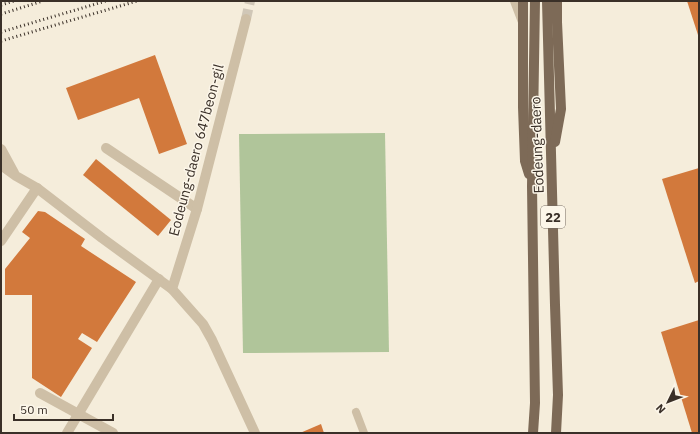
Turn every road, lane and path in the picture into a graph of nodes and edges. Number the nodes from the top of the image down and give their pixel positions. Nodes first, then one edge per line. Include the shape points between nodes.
1 (515, 1) edge
2 (523, 1) edge
3 (535, 1) edge
4 (547, 1) edge
5 (557, 1) edge
6 (561, 1) edge
7 (246, 19) tunnel mouth
8 (523, 22) junction
9 (557, 22) junction
10 (106, 148) dead end
11 (1, 149) edge
12 (551, 164) junction
13 (1, 165) edge
14 (16, 176) junction
15 (532, 186) junction
16 (37, 188) junction
17 (196, 209) junction
18 (1, 240) edge
19 (159, 280) junction
20 (172, 289) junction
21 (40, 393) dead end
22 (356, 412) dead end
23 (78, 414) junction
24 (67, 433) edge
25 (112, 433) edge
26 (255, 433) edge
27 (364, 433) edge
28 (533, 433) edge
29 (556, 433) edge

1 - 8 street
2 - 8 main road
3 - 15 main road, Eodeung-daero / 22
4 - 12 main road, Eodeung-daero / 22
5 - 9 main road
6 - 9 street
7 - 17 street, Eodeung-daero 647beon-gil
8 - 15 main road via 525,161
9 - 12 main road via 561,109
10 - 17 street
11 - 14 street
12 - 29 main road, Eodeung-daero / 22 via 558,395
13 - 14 street
14 - 16 street
15 - 28 main road, Eodeung-daero / 22 via 535,403
16 - 18 street
16 - 19 street
17 - 20 street, Eodeung-daero 647beon-gil
19 - 20 street
19 - 23 street
20 - 26 street via 203,324
21 - 23 street
22 - 27 lane
23 - 24 street
23 - 25 street

